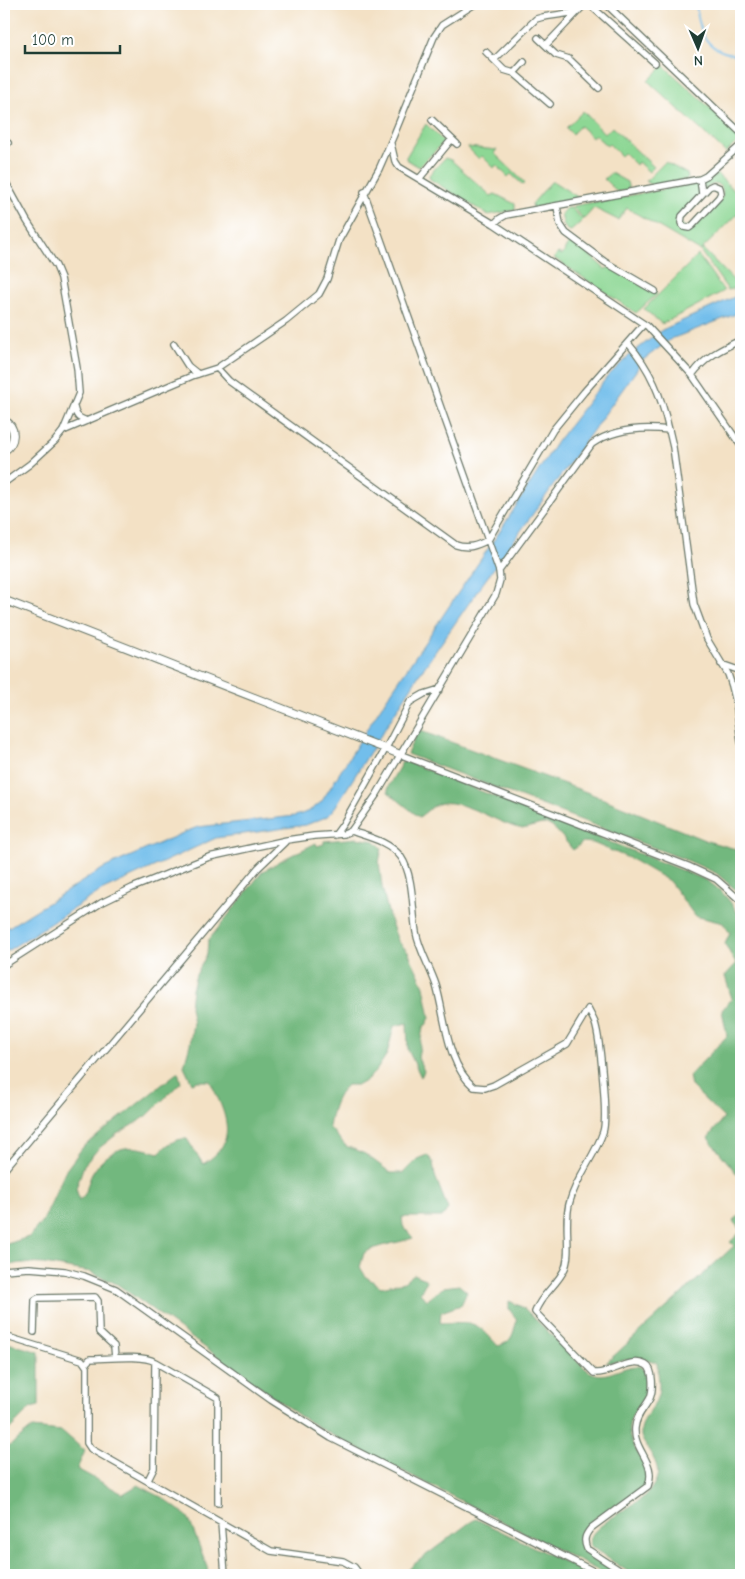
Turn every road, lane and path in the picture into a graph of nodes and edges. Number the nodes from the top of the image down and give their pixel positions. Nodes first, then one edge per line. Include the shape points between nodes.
1 (475, 4) edge
2 (585, 4) edge
3 (589, 4) edge
4 (606, 4) edge
5 (577, 12) junction
6 (538, 38) dead end
7 (546, 45) junction
8 (486, 52) dead end
9 (494, 60) junction
10 (524, 62) dead end
11 (654, 63) dead end
12 (514, 73) junction
13 (599, 88) dead end
14 (550, 104) dead end
15 (432, 120) dead end
16 (741, 133) edge
17 (390, 144) junction
18 (741, 145) edge
19 (4, 179) edge
20 (419, 179) junction
21 (700, 179) junction
22 (364, 192) junction
23 (702, 194) junction
24 (557, 206) junction
25 (494, 224) junction
26 (655, 291) dead end
27 (644, 324) junction
28 (741, 340) edge
29 (628, 343) junction
30 (174, 344) dead end
31 (217, 368) junction
32 (198, 374) junction
33 (692, 375) junction
34 (74, 407) junction
35 (4, 420) edge
36 (87, 421) junction
37 (669, 430) junction
38 (63, 431) junction
39 (741, 446) edge
40 (4, 451) edge
41 (4, 483) edge
42 (488, 543) junction
43 (498, 568) junction
44 (4, 600) edge
45 (721, 664) junction
46 (741, 671) edge
47 (440, 690) junction
48 (741, 742) edge
49 (386, 748) junction
50 (399, 754) junction
51 (351, 831) junction
52 (335, 834) junction
53 (287, 840) junction
54 (741, 901) edge
55 (4, 965) edge
56 (4, 1170) edge
57 (4, 1270) edge
58 (34, 1332) dead end
59 (4, 1336) edge
60 (114, 1358) junction
61 (155, 1362) junction
62 (85, 1364) junction
63 (148, 1480) junction
64 (218, 1503) dead end
65 (221, 1523) junction
66 (225, 1575) edge
67 (360, 1575) edge
68 (601, 1575) edge
69 (627, 1575) edge

1 - 17 street via 438,29
2 - 5 street
3 - 11 street
4 - 16 street
5 - 7 street
5 - 9 street via 536,19
6 - 7 street
7 - 13 street via 556,55 569,59
8 - 9 street
9 - 12 street via 504,70
10 - 12 street
12 - 14 street
15 - 20 street via 454,142
17 - 20 street via 398,167
17 - 22 street
18 - 21 street
19 - 34 street via 61,278 79,384
20 - 25 street
21 - 23 street
21 - 24 street
22 - 31 street via 340,240 319,294 286,322
22 - 42 street
23 - 23 street via 713,185 721,190 719,197 693,225 684,227 681,218
24 - 25 street via 506,215
24 - 26 street via 560,224 566,233 605,262
25 - 27 street
27 - 29 street
27 - 33 street
28 - 33 street via 704,360
29 - 37 street via 655,384
29 - 42 street via 553,430
30 - 32 street via 188,366
31 - 32 street
31 - 42 street via 229,381 456,545 464,548
32 - 36 street
33 - 39 street
34 - 36 street via 76,416
34 - 38 street
35 - 40 street via 10,424 14,436
36 - 38 street
37 - 43 street via 634,429 612,434 592,444
37 - 45 street via 694,604 707,640
38 - 41 street via 46,450
42 - 43 street
43 - 47 street via 500,580 496,594
44 - 49 street
45 - 46 street
45 - 48 street via 732,686
47 - 49 street via 410,702
47 - 50 street
49 - 50 street
49 - 52 street
50 - 51 street
50 - 54 street via 688,866 716,879
51 - 52 street
51 - 69 street via 393,849 406,866 419,944 436,986 460,1072 474,1087 494,1086 567,1044 588,1009 595,1023 605,1111 604,1130 570,1200 565,1270 539,1301 534,1312 594,1373 634,1364 649,1367 650,1400 635,1428 636,1441 651,1470 648,1486 585,1536 587,1549
52 - 53 street
53 - 55 street via 210,857 132,888 101,903
53 - 56 street via 258,868
57 - 68 street via 65,1271 116,1289 271,1400 331,1438
58 - 60 street via 35,1300 38,1298 95,1297 98,1301 99,1332 114,1346
59 - 62 street via 82,1360
60 - 61 street via 151,1359
60 - 62 street via 90,1359
61 - 63 street via 154,1468
61 - 64 street via 218,1398
62 - 63 street via 86,1443 91,1449
63 - 65 street
65 - 66 street
65 - 67 street via 270,1551 342,1561 354,1567

